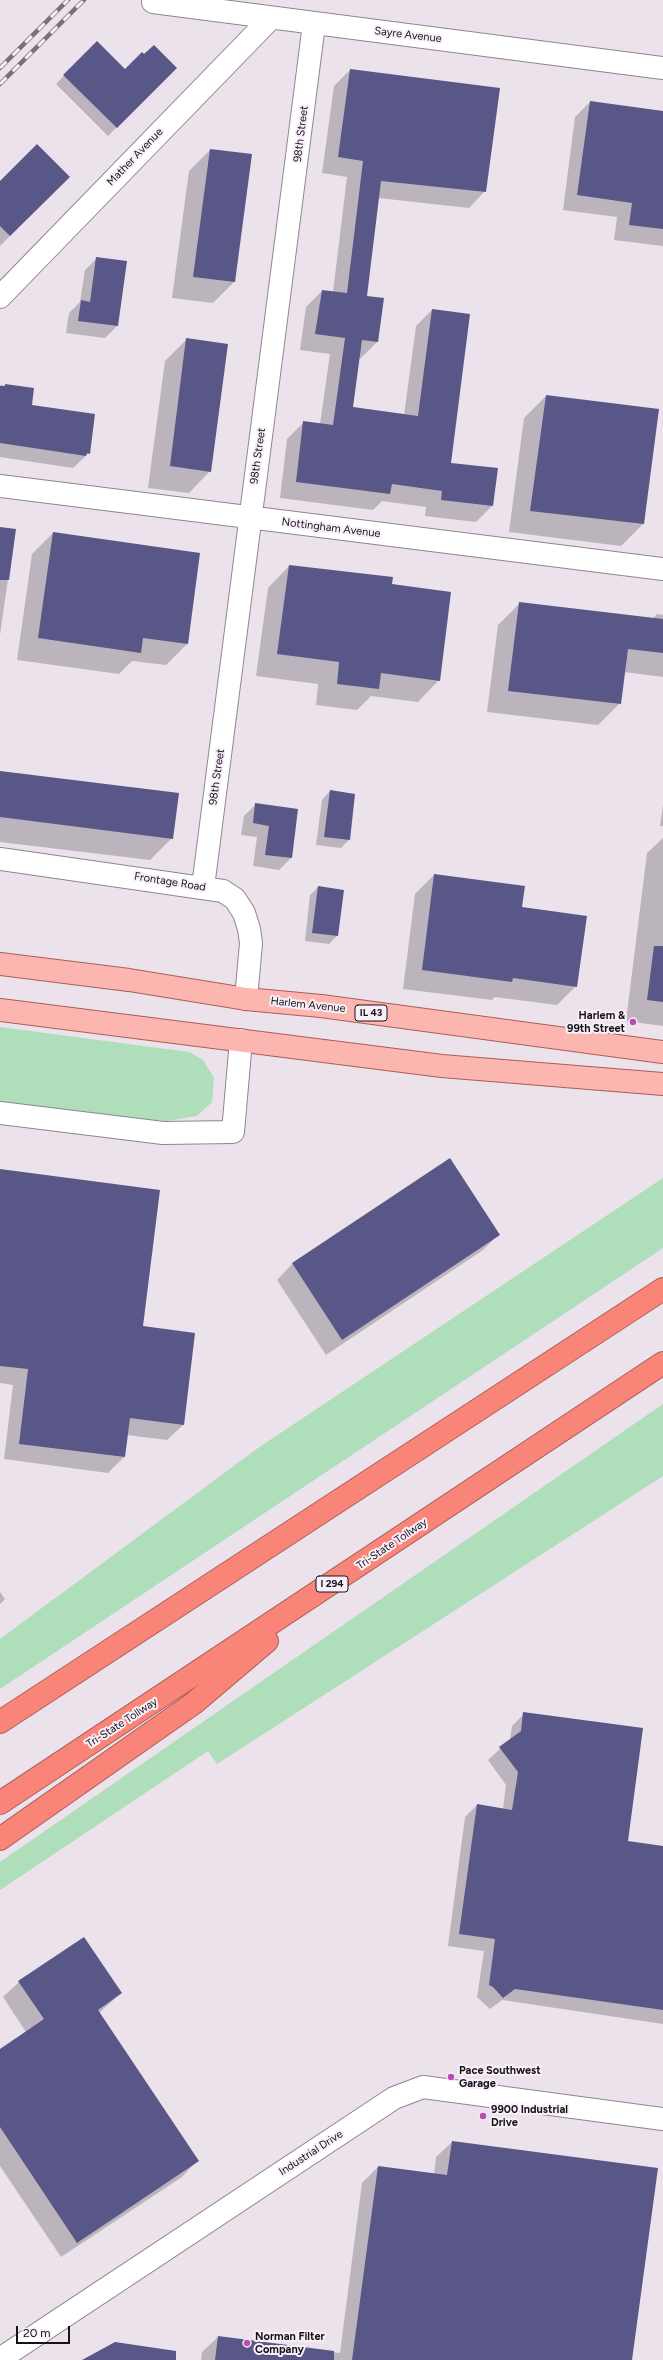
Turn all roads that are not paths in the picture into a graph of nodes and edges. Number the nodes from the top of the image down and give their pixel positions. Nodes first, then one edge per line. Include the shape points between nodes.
1 (153, 2) dead end
2 (270, 18) junction
3 (314, 24) junction
4 (663, 68) edge
5 (0, 297) edge
6 (0, 486) edge
7 (250, 518) junction
8 (663, 569) edge
9 (0, 859) edge
10 (203, 887) junction
11 (0, 964) edge
12 (246, 999) junction
13 (0, 1010) edge
14 (241, 1040) junction
15 (663, 1052) edge
16 (663, 1084) edge
17 (0, 1113) edge
18 (663, 1289) edge
19 (663, 1363) edge
20 (338, 1580) junction
21 (0, 1722) edge
22 (0, 1803) edge
23 (0, 1839) edge
24 (663, 2118) edge
25 (0, 2359) edge

1 - 2 street, Sayre Avenue
2 - 3 street, Sayre Avenue
2 - 5 street, Mather Avenue
3 - 4 street, Sayre Avenue
3 - 7 street, 98th Street
6 - 7 street, Nottingham Avenue
7 - 8 street, Nottingham Avenue
7 - 10 street, 98th Street
9 - 10 street, Frontage Road
10 - 12 street, Frontage Road via 223,891 235,898 244,913 251,943
11 - 12 main road, Harlem Avenue / IL 43 via 129,980
12 - 15 main road, Harlem Avenue / IL 43 via 321,1006
13 - 14 main road
14 - 16 main road via 442,1066
14 - 17 street via 233,1132 163,1133
18 - 21 highway
19 - 20 highway, Tri-State Tollway / I 294
20 - 22 highway, Tri-State Tollway / I 294
20 - 23 highway via 194,1703
24 - 25 street, Industrial Drive via 423,2087 394,2098

